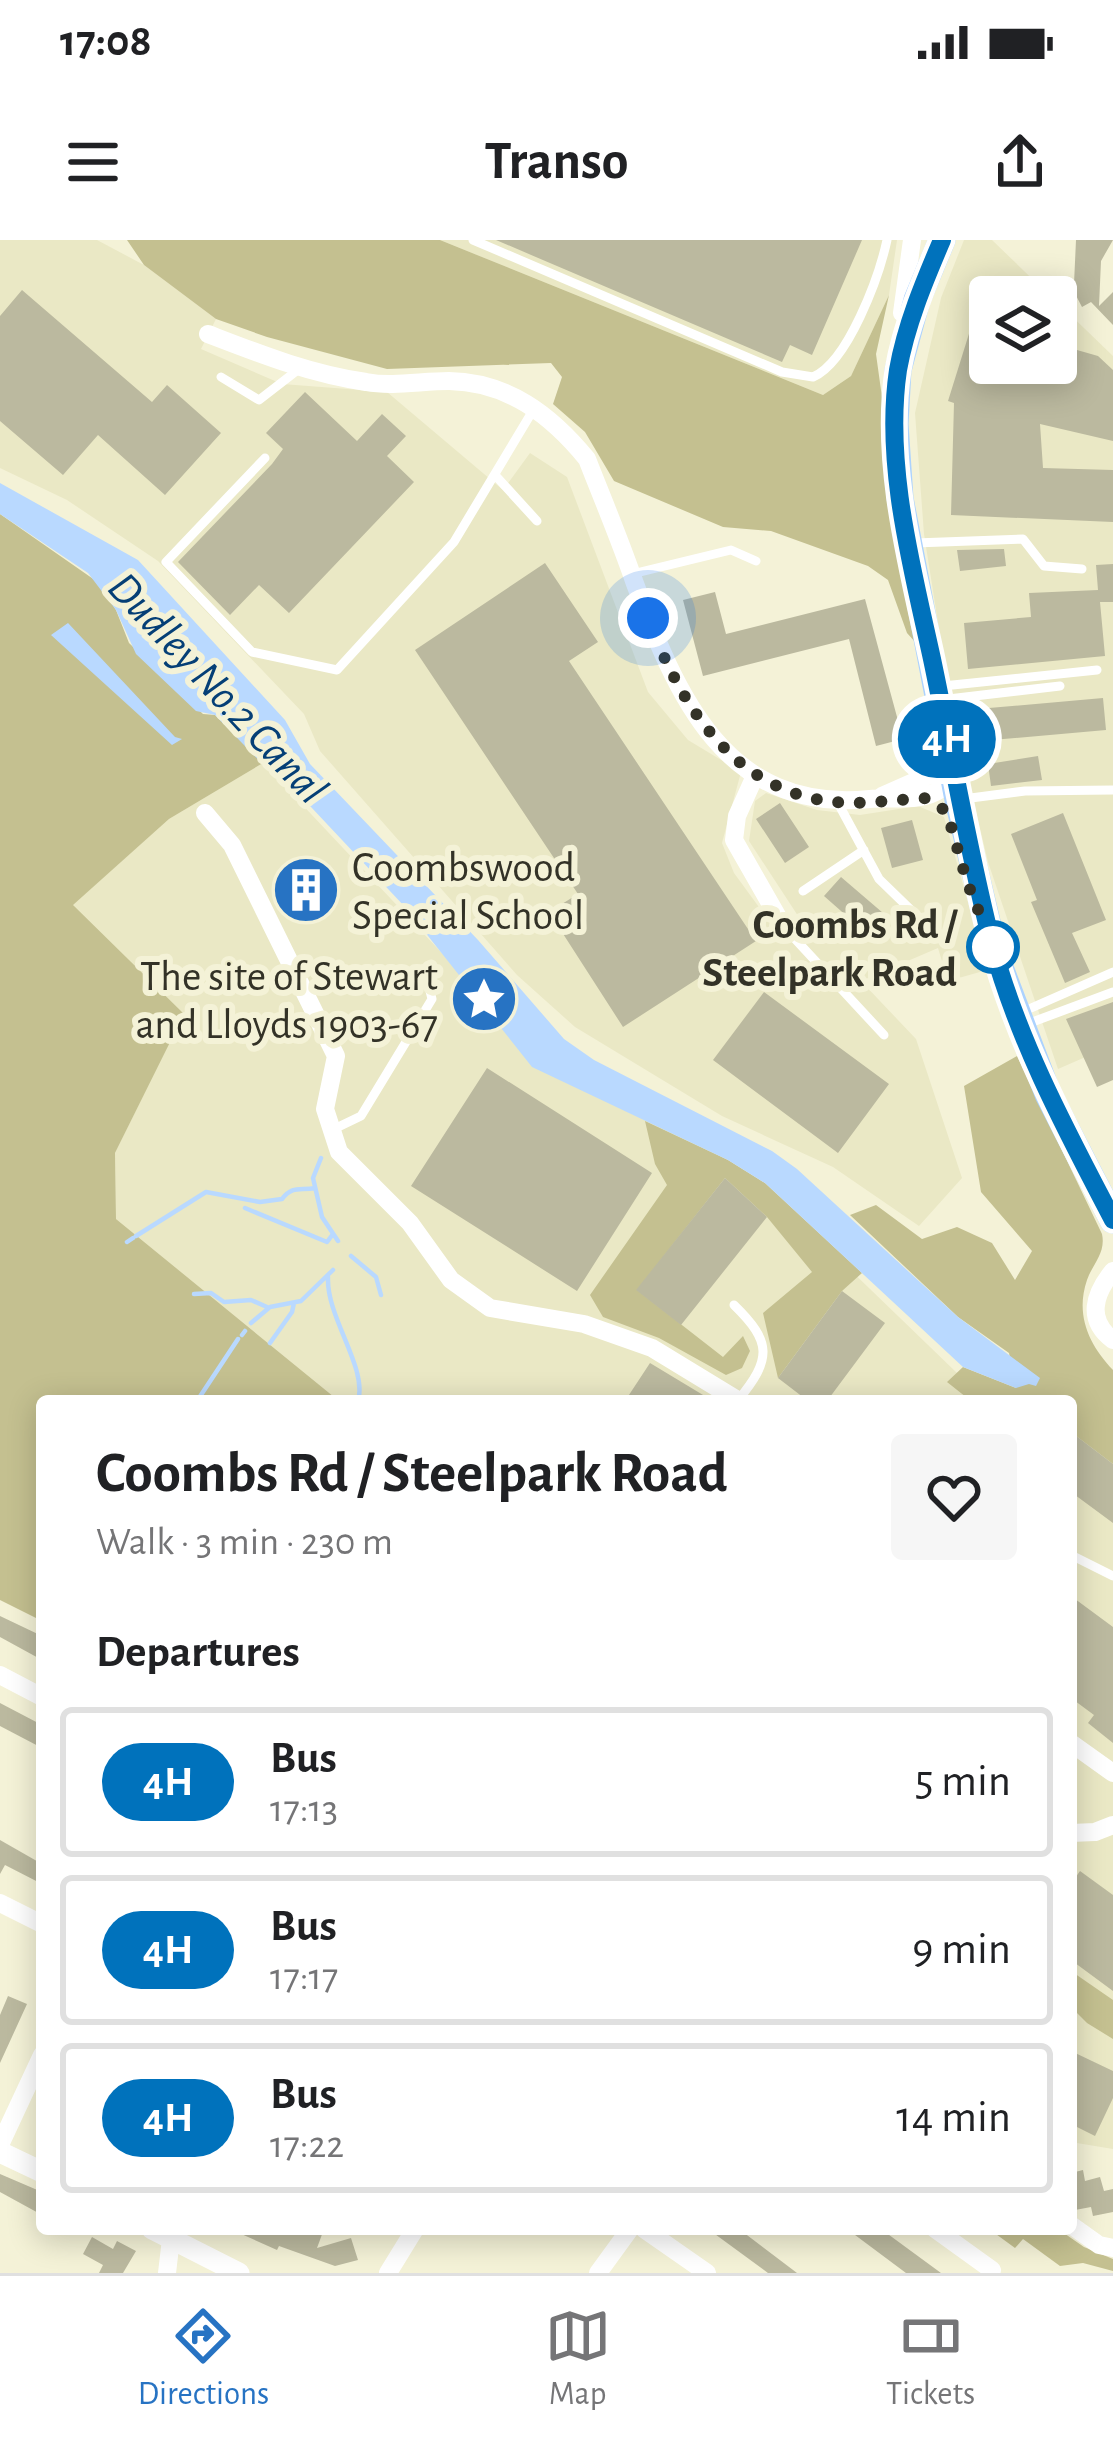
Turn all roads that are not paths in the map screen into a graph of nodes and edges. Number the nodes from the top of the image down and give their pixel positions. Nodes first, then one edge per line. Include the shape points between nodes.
1 (472, 240) edge
2 (887, 240) edge
3 (912, 240) edge
4 (942, 240) edge
5 (202, 332) dead end
6 (299, 369) junction
7 (220, 377) dead end
8 (897, 400) junction
9 (536, 407) junction
10 (265, 458) dead end
11 (495, 476) junction
12 (537, 521) dead end
13 (909, 543) junction
14 (756, 561) dead end
15 (1082, 569) dead end
16 (632, 574) junction
17 (922, 613) junction
18 (1097, 670) dead end
19 (1060, 686) dead end
20 (938, 693) junction
21 (940, 735) junction
22 (755, 776) junction
23 (944, 786) junction
24 (1113, 790) edge
25 (878, 798) junction
26 (838, 802) junction
27 (205, 813) dead end
28 (864, 850) junction
29 (803, 892) dead end
30 (782, 926) joint
31 (946, 944) dead end
32 (1113, 972) edge
33 (430, 991) dead end
34 (1113, 992) edge
35 (1019, 1020) junction
36 (884, 1036) dead end
37 (329, 1130) junction
38 (1113, 1220) edge
39 (1113, 1271) edge
40 (734, 1305) dead end
41 (1113, 1330) edge
42 (1113, 1340) edge
43 (730, 1395) edge
44 (742, 1395) edge
45 (1077, 1558) edge
46 (1113, 1576) edge
47 (0, 1676) edge
48 (36, 1694) edge
49 (1077, 1746) edge
50 (1113, 1773) edge
51 (1113, 1825) edge
52 (1077, 1833) edge
53 (0, 1903) edge
54 (36, 1921) edge
55 (36, 2068) edge
56 (0, 2148) edge
57 (36, 2169) edge
58 (1077, 2229) edge
59 (162, 2235) edge
60 (164, 2235) edge
61 (411, 2235) edge
62 (626, 2235) edge
63 (943, 2235) edge
64 (672, 2237) edge
65 (1113, 2248) edge
66 (195, 2250) junction
67 (992, 2270) dead end
68 (169, 2273) edge
69 (238, 2273) edge
70 (388, 2273) edge
71 (598, 2273) edge
72 (707, 2273) edge

1 - 2 lane via 782,372 814,377 836,362
3 - 8 street via 892,356
4 - 8 main road via 916,300
5 - 6 street
6 - 7 lane via 259,400
6 - 9 street via 371,383 454,381
8 - 13 main road
9 - 11 lane
9 - 16 street via 587,459
10 - 11 lane via 166,562 252,652 337,670 454,542
11 - 12 lane
13 - 15 lane via 1023,539 1044,566
13 - 17 main road
14 - 16 lane via 731,550
16 - 22 street via 694,716
17 - 20 main road
17 - 21 main road
18 - 20 lane
19 - 20 lane
20 - 21 main road
21 - 23 main road
22 - 26 street
22 - 30 street via 734,840
23 - 24 lane
23 - 25 street
23 - 25 street
23 - 35 main road via 967,882
25 - 26 street
26 - 28 lane
27 - 37 street via 232,845 336,1057
28 - 29 lane
28 - 31 lane via 879,879
30 - 36 lane
32 - 35 lane
33 - 37 lane via 362,1116
34 - 35 lane
35 - 38 main road
37 - 43 street via 339,1153 392,1202 468,1296 652,1348
39 - 42 street via 1096,1297 1096,1316
40 - 44 lane via 764,1349
41 - 42 street
45 - 46 lane
47 - 48 street
49 - 50 street
51 - 52 street
53 - 54 street
55 - 56 street
56 - 57 street
58 - 65 street
59 - 68 street
60 - 66 street
61 - 70 street
62 - 71 street
63 - 67 street
64 - 72 street
66 - 68 street
66 - 69 street

